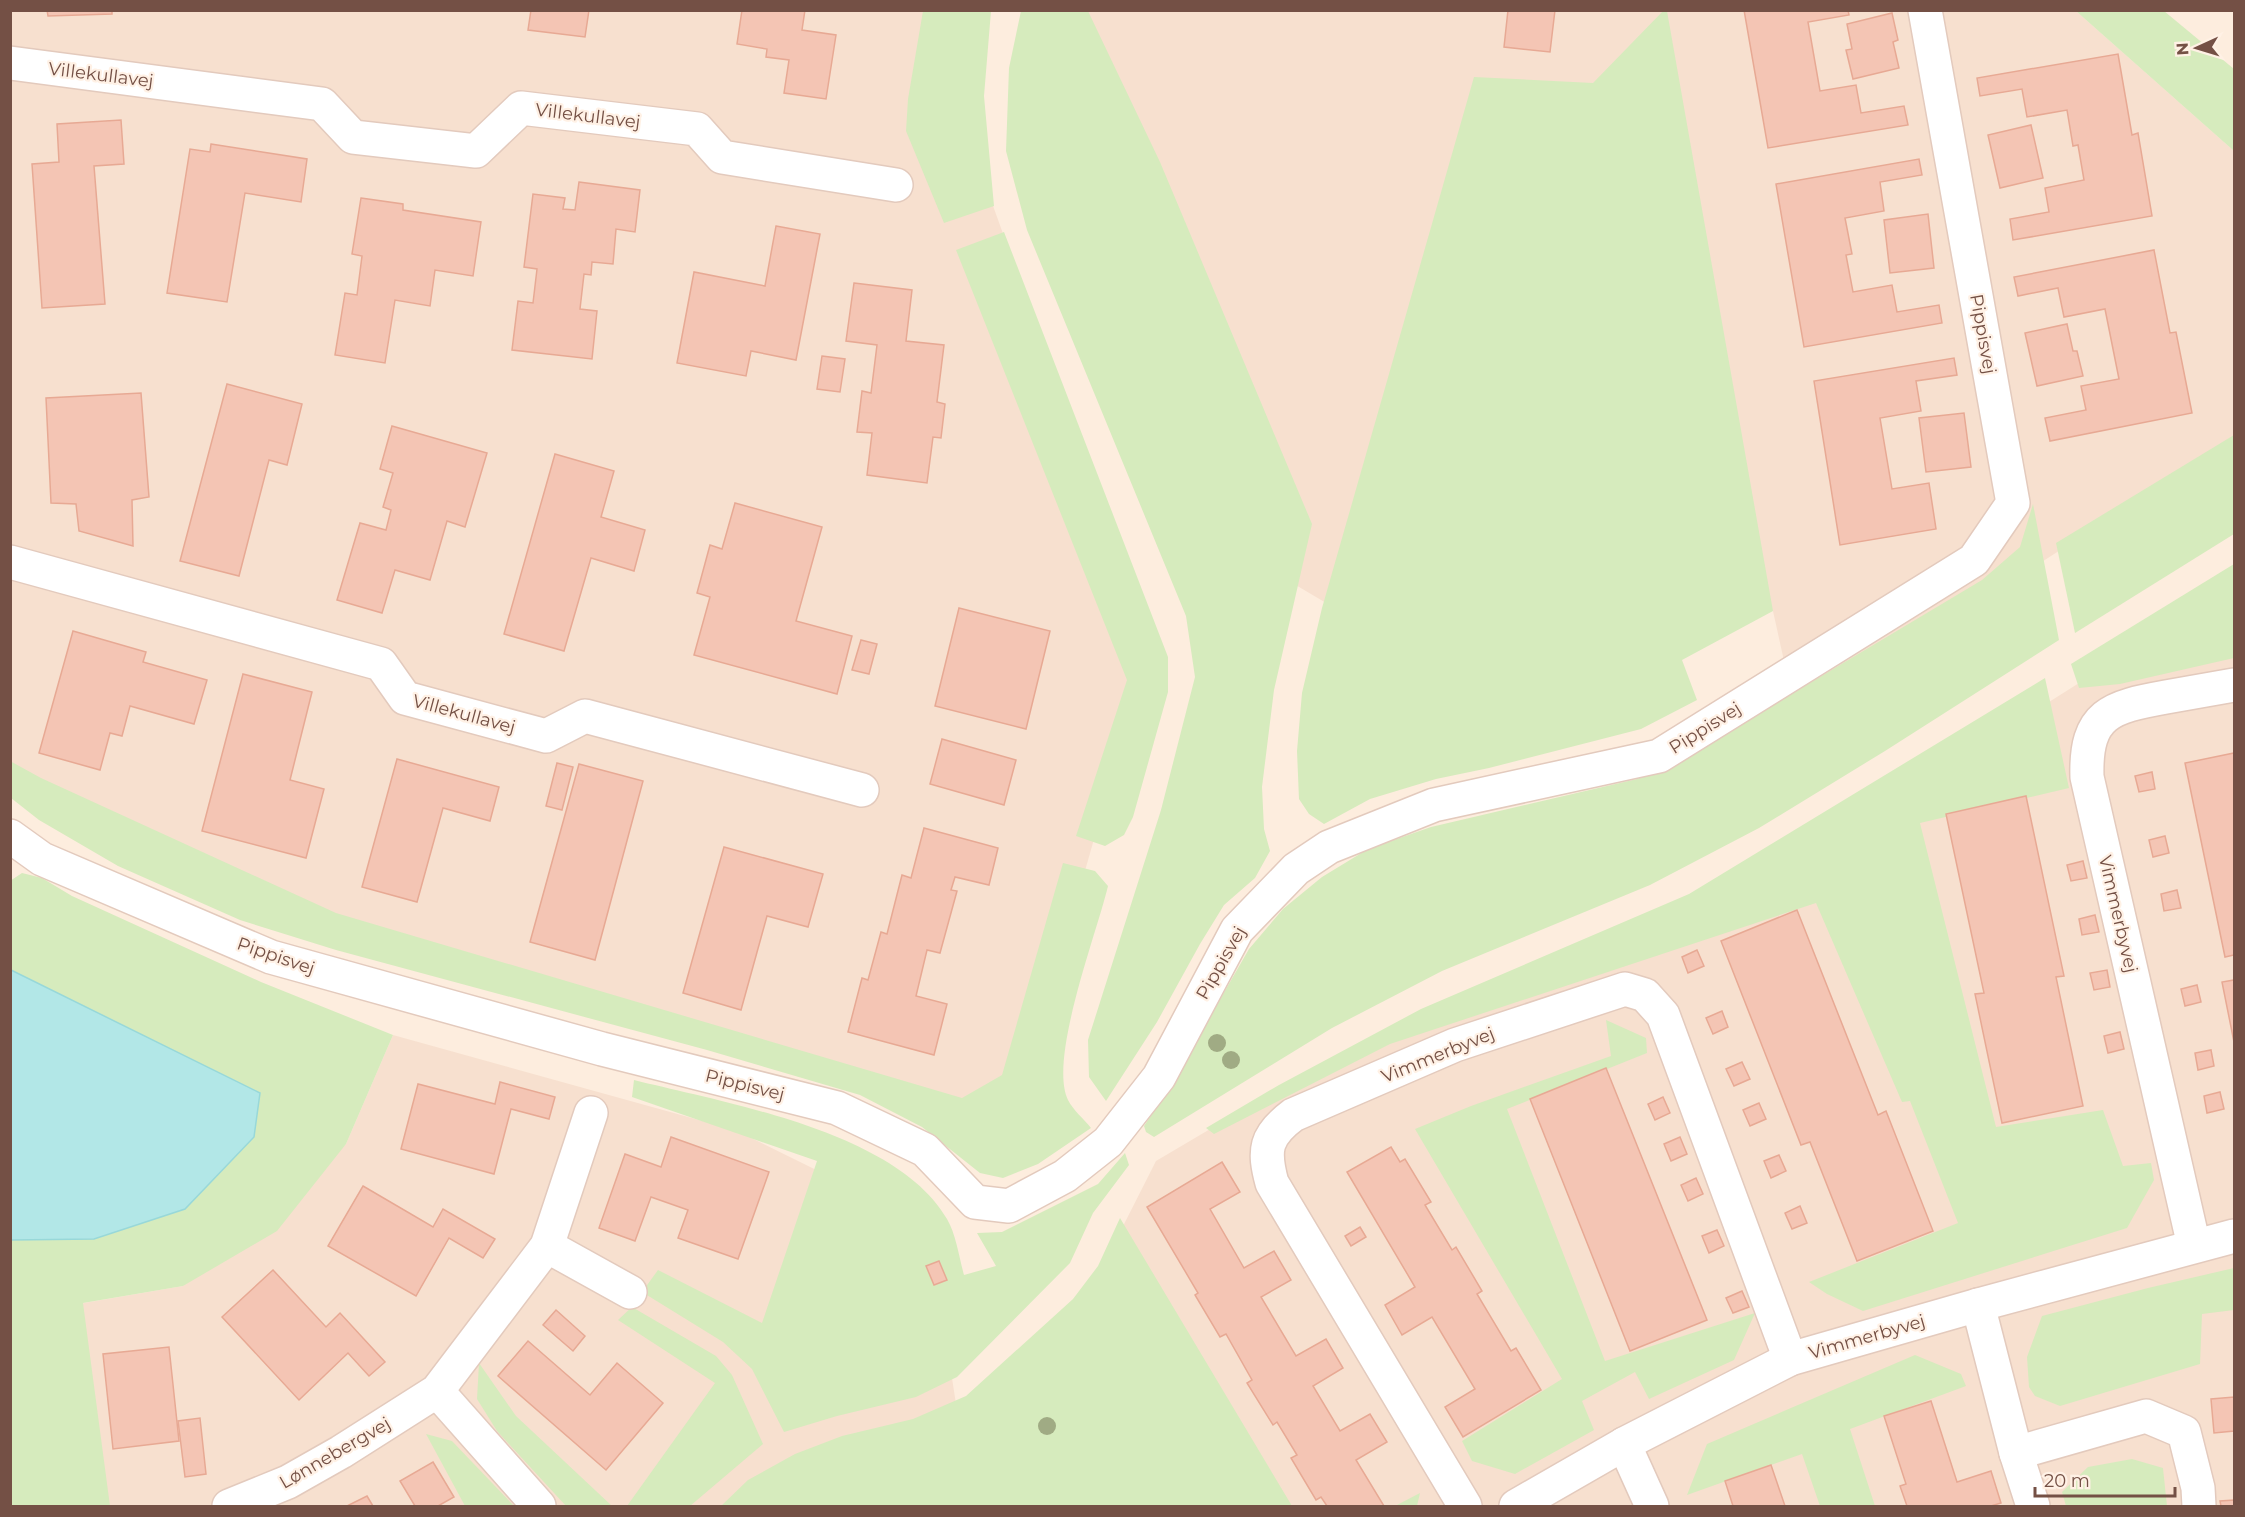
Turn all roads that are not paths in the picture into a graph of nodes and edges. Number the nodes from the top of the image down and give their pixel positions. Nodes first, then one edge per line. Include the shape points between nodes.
1 (1925, 10) edge
2 (10, 63) edge
3 (896, 185) dead end
4 (10, 562) edge
5 (2235, 685) edge
6 (862, 790) dead end
7 (10, 836) edge
8 (591, 1113) dead end
9 (2235, 1236) edge
10 (548, 1246) junction
11 (2194, 1246) junction
12 (630, 1292) dead end
13 (1978, 1305) junction
14 (1790, 1359) junction
15 (437, 1391) junction
16 (1624, 1444) junction
17 (2016, 1454) junction
18 (229, 1506) edge
19 (539, 1506) edge
20 (1465, 1506) edge
21 (1516, 1506) edge
22 (1652, 1506) edge
23 (2033, 1506) edge
24 (2199, 1506) edge

1 - 7 street, Pippisvej via 2013,503 1974,560 1659,756 1434,805 1329,847 1296,869 1237,930 1159,1077 1108,1142 1065,1176 1009,1206 975,1202 925,1150 837,1108 602,1049 271,957 42,859
2 - 3 street, Villekullavej via 322,104 353,138 476,151 521,108 697,129 722,157
4 - 6 street, Villekullavej via 381,664 405,698 546,736 585,716
5 - 11 street, Vimmerbyvej via 2131,704 2109,712 2094,729 2086,753 2087,777
8 - 10 street, Lønnebergvej
9 - 11 street, Vimmerbyvej
10 - 12 street
10 - 15 street, Lønnebergvej
11 - 13 street, Vimmerbyvej
13 - 14 street, Vimmerbyvej
13 - 17 street
14 - 16 street, Vimmerbyvej
14 - 20 street, Vimmerbyvej via 1663,1015 1645,995 1625,989 1455,1045 1293,1115 1278,1127 1267,1144 1272,1183
15 - 18 street, Lønnebergvej via 288,1482
15 - 19 street
16 - 21 street, Vimmerbyvej
16 - 22 street
17 - 23 street
17 - 24 street via 2146,1416 2184,1432

